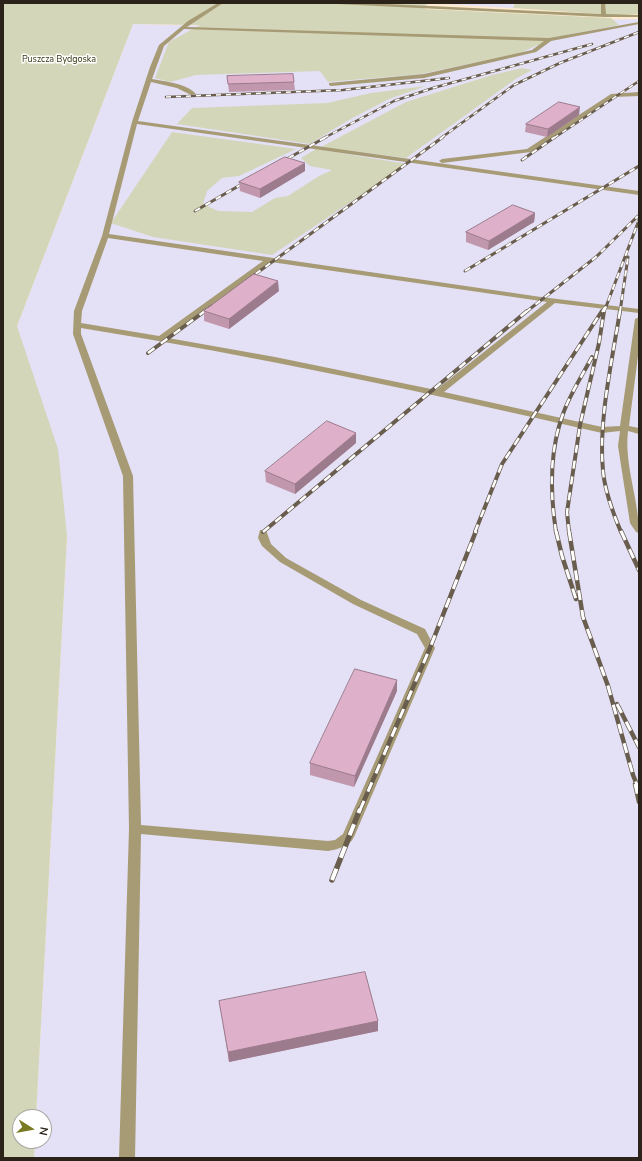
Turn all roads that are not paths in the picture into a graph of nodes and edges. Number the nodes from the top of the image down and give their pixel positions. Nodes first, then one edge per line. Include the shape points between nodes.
1 (221, 3) edge
2 (337, 3) edge
3 (603, 3) edge
4 (604, 16) junction
5 (639, 16) edge
6 (639, 23) edge
7 (184, 28) junction
8 (549, 40) junction
9 (149, 80) junction
10 (331, 84) dead end
11 (193, 94) dead end
12 (639, 94) edge
13 (135, 122) junction
14 (428, 163) junction
15 (639, 193) edge
16 (105, 236) junction
17 (269, 260) junction
18 (553, 301) junction
19 (639, 311) edge
20 (639, 319) edge
21 (77, 325) junction
22 (162, 338) junction
23 (437, 394) junction
24 (624, 428) junction
25 (639, 430) edge
26 (639, 530) edge
27 (263, 532) dead end
28 (135, 829) junction
29 (127, 1158) edge

1 - 7 lane
2 - 4 lane
3 - 4 lane
4 - 5 lane
6 - 8 lane
7 - 8 lane
7 - 9 lane via 162,45
8 - 10 lane via 534,51 424,76
9 - 11 lane via 185,89
9 - 13 lane
12 - 14 lane via 613,95 529,151
13 - 14 lane
13 - 16 lane
14 - 15 lane
16 - 17 lane
16 - 21 lane via 78,311
17 - 18 lane
17 - 22 lane
18 - 19 lane
18 - 23 lane
20 - 24 lane
21 - 22 lane
21 - 28 lane via 77,334 128,476
22 - 23 lane
23 - 24 lane via 602,430
24 - 25 lane
24 - 26 lane via 622,446 635,523
27 - 28 lane via 267,546 283,560 358,602 421,632 430,648 348,837 338,844 328,846
28 - 29 lane

